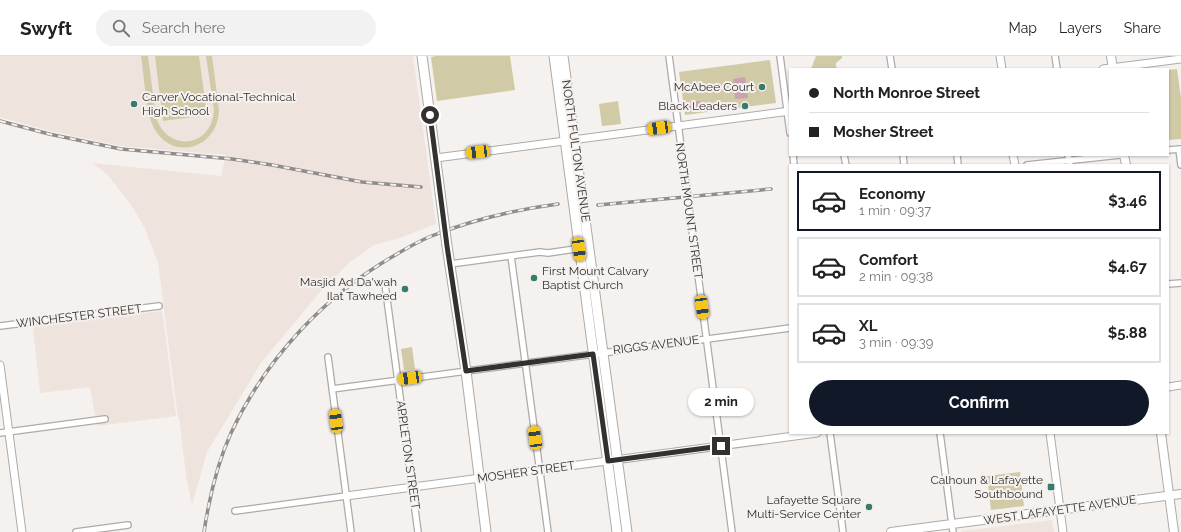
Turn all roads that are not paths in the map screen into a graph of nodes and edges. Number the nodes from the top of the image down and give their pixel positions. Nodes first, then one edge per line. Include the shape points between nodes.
1 (422, 56) edge
2 (554, 56) edge
3 (563, 56) edge
4 (669, 56) edge
5 (780, 56) edge
6 (890, 56) edge
7 (1000, 56) edge
8 (1055, 56) edge
9 (1111, 56) edge
10 (1169, 58) edge
11 (1181, 59) edge
12 (892, 68) edge
13 (1002, 68) edge
14 (1057, 68) edge
15 (1113, 68) edge
16 (789, 111) edge
17 (678, 125) junction
18 (570, 140) junction
19 (1180, 149) edge
20 (1169, 150) edge
21 (1110, 156) edge
22 (436, 158) junction
23 (1069, 160) edge
24 (1035, 164) edge
25 (1181, 165) edge
26 (584, 248) junction
27 (511, 256) junction
28 (450, 264) junction
29 (1181, 283) edge
30 (385, 284) dead end
31 (1169, 284) edge
32 (159, 306) dead end
33 (0, 326) edge
34 (789, 328) edge
35 (707, 339) junction
36 (603, 352) junction
37 (593, 354) junction
38 (328, 358) dead end
39 (525, 363) junction
40 (0, 365) edge
41 (466, 371) junction
42 (398, 380) junction
43 (1181, 385) edge
44 (1169, 387) edge
45 (332, 389) junction
46 (105, 419) dead end
47 (9, 432) junction
48 (0, 433) edge
49 (809, 434) edge
50 (830, 434) edge
51 (940, 434) edge
52 (1050, 434) edge
53 (1160, 434) edge
54 (721, 446) junction
55 (613, 460) junction
56 (539, 470) junction
57 (479, 478) junction
58 (412, 487) junction
59 (1181, 494) edge
60 (1169, 495) junction
61 (346, 496) junction
62 (1060, 510) junction
63 (235, 511) dead end
64 (128, 525) dead end
65 (953, 528) edge
66 (22, 532) edge
67 (76, 532) edge
68 (351, 532) edge
69 (418, 532) edge
70 (486, 532) edge
71 (548, 532) edge
72 (618, 532) edge
73 (627, 532) edge
74 (732, 532) edge
75 (843, 532) edge
76 (892, 532) edge
77 (1063, 532) edge
78 (1174, 532) edge

1 - 22 main road
2 - 18 main road, NORTH FULTON AVENUE
3 - 18 main road, NORTH FULTON AVENUE
4 - 17 street, NORTH MOUNT STREET
5 - 16 street
6 - 12 street
7 - 13 street
8 - 14 street
9 - 15 main road
10 - 11 street
10 - 15 street
16 - 17 street
17 - 18 street
17 - 35 street, NORTH MOUNT STREET, bridge
18 - 22 street
18 - 26 main road, NORTH FULTON AVENUE
19 - 20 street
19 - 25 street
21 - 23 street
22 - 28 main road, bridge
23 - 24 street
26 - 27 street
26 - 36 main road, NORTH FULTON AVENUE
26 - 37 main road, NORTH FULTON AVENUE
27 - 28 street
27 - 39 street
28 - 41 main road
29 - 31 street
30 - 42 street, APPLETON STREET
32 - 33 street, WINCHESTER STREET
34 - 35 street, RIGGS AVENUE
35 - 36 street, RIGGS AVENUE
35 - 54 street, NORTH MOUNT STREET
36 - 37 street, RIGGS AVENUE
36 - 55 main road, NORTH FULTON AVENUE
37 - 39 street, RIGGS AVENUE
37 - 55 main road, NORTH FULTON AVENUE
38 - 45 street
39 - 41 street, RIGGS AVENUE
39 - 56 street
40 - 47 street
41 - 42 street, RIGGS AVENUE
41 - 57 main road
42 - 45 street, RIGGS AVENUE
42 - 58 street, APPLETON STREET
43 - 44 street
45 - 61 street
46 - 47 street
47 - 48 street
47 - 66 street
49 - 54 street, MOSHER STREET
50 - 75 street
51 - 65 street
52 - 62 street
53 - 60 main road
54 - 55 street, MOSHER STREET
54 - 74 street, NORTH MOUNT STREET
55 - 56 street, MOSHER STREET
55 - 72 main road, NORTH FULTON AVENUE
55 - 73 main road, NORTH FULTON AVENUE
56 - 57 street, MOSHER STREET
56 - 71 street
57 - 58 street, MOSHER STREET
57 - 70 main road
58 - 61 street, MOSHER STREET
58 - 69 street, APPLETON STREET
59 - 60 main road, WEST LAFAYETTE AVENUE
60 - 62 main road, WEST LAFAYETTE AVENUE
60 - 78 main road
61 - 63 street, MOSHER STREET
61 - 68 street
62 - 65 main road, WEST LAFAYETTE AVENUE
62 - 77 street
64 - 67 street
65 - 76 main road, WEST LAFAYETTE AVENUE

